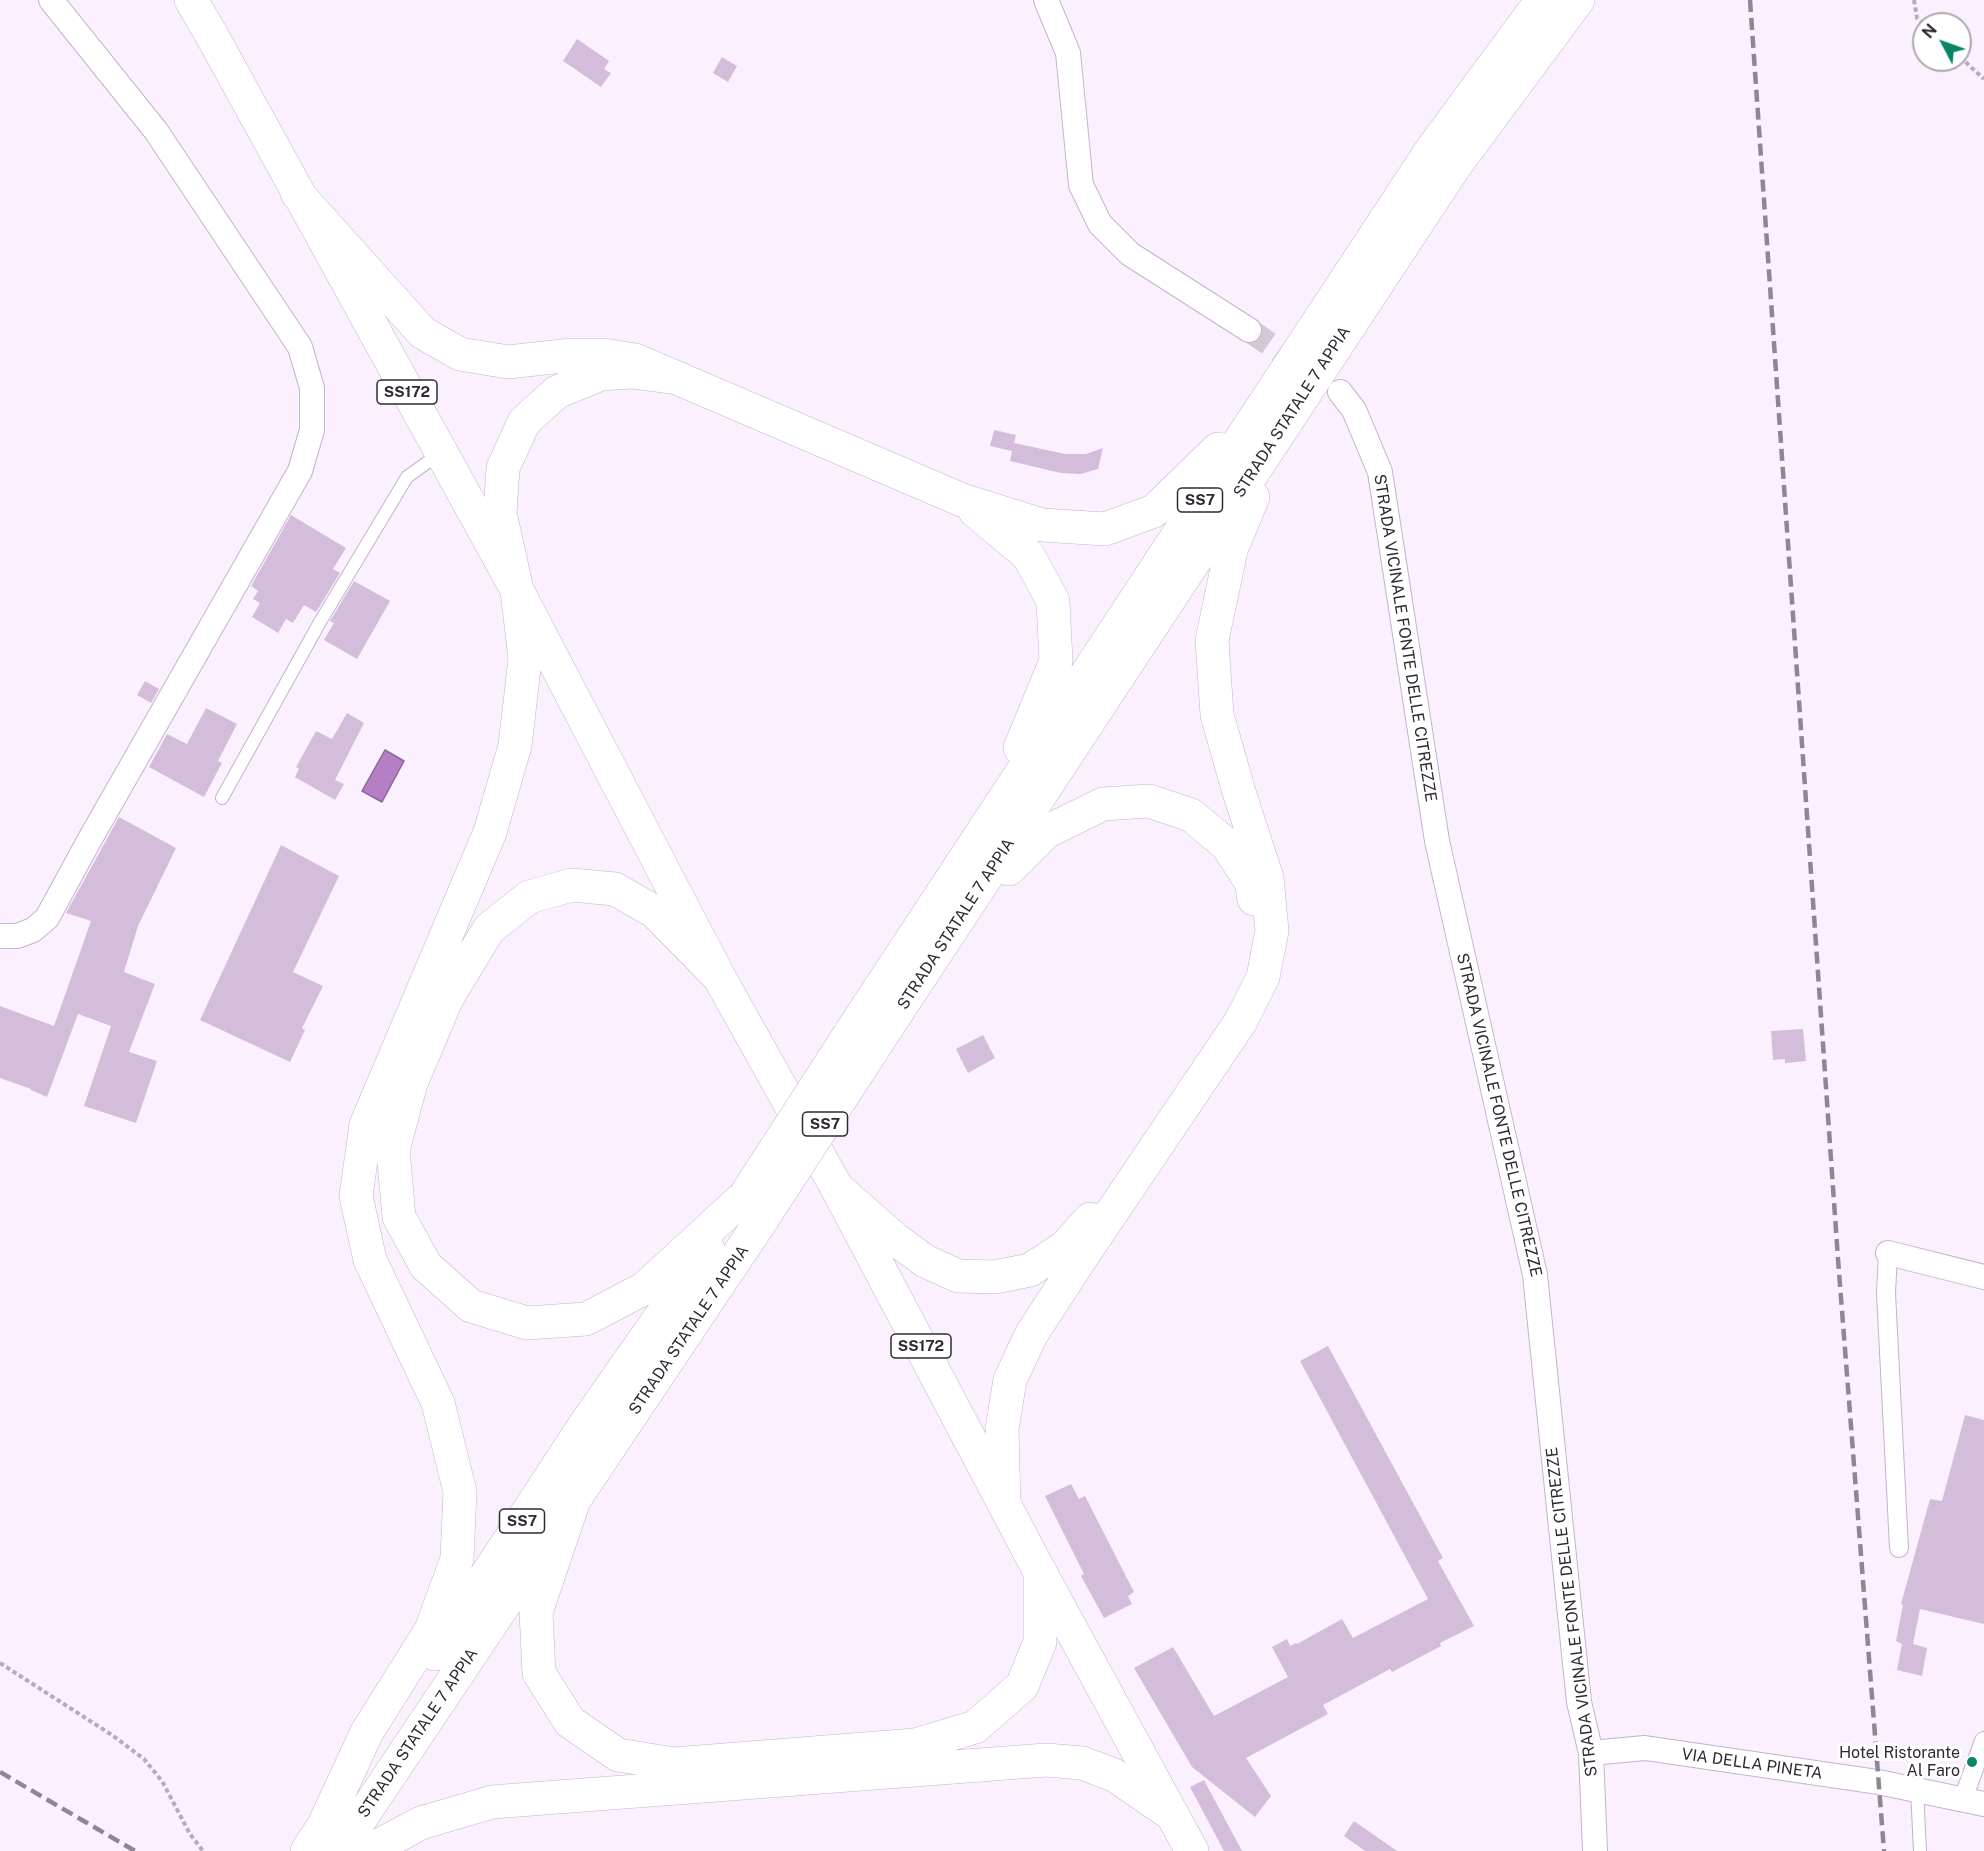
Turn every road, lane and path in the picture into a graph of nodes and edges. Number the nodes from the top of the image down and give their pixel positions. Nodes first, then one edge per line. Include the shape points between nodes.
1 (51, 0) edge
2 (191, 0) edge
3 (196, 0) edge
4 (1046, 0) edge
5 (1542, 0) edge
6 (1578, 0) edge
7 (211, 34) junction
8 (1972, 68) edge
9 (1984, 80) edge
10 (297, 193) junction
11 (1249, 330) tunnel mouth
12 (678, 378) junction
13 (1340, 392) dead end
14 (1274, 414) junction
15 (441, 453) junction
16 (962, 500) junction
17 (517, 590) junction
18 (222, 798) dead end
19 (989, 823) junction
20 (957, 922) junction
21 (0, 936) edge
22 (719, 976) junction
23 (878, 1018) junction
24 (837, 1188) junction
25 (754, 1207) junction
26 (1888, 1253) joint
27 (1984, 1277) edge
28 (573, 1503) junction
29 (1004, 1503) junction
30 (1899, 1548) dead end
31 (1040, 1572) junction
32 (0, 1663) edge
33 (1984, 1741) edge
34 (1591, 1753) junction
35 (1917, 1790) junction
36 (1973, 1802) edge
37 (1171, 1814) junction
38 (323, 1843) edge
39 (203, 1851) edge
40 (368, 1851) edge
41 (1192, 1851) edge
42 (1594, 1851) edge
43 (1920, 1851) edge

1 - 21 street via 156,131 300,347 312,388 312,430 300,471 47,918 33,930 17,936
2 - 7 main road, SS172
3 - 7 main road, SS172
4 - 11 street via 1068,53 1081,185 1100,224 1130,254
5 - 14 main road, STRADA STATALE 7 APPIA / SS7 via 1432,149
6 - 14 main road, STRADA STATALE 7 APPIA / SS7
7 - 10 main road, SS172
8 - 9 path
10 - 12 main road via 423,333 460,354 508,362 604,355 635,360
10 - 15 main road, SS172
12 - 16 main road
12 - 17 main road via 632,372 601,374 557,392 524,422 503,468 500,513
13 - 34 street, STRADA VICINALE FONTE DELLE CITREZZE via 1354,410 1380,472 1437,841 1535,1275 1579,1702
14 - 16 main road via 1155,511 1105,529 1042,525
14 - 19 main road, STRADA STATALE 7 APPIA / SS7
14 - 20 main road, STRADA STATALE 7 APPIA / SS7
14 - 29 main road via 1231,550 1212,640 1218,715 1267,878 1272,931 1263,977 1240,1021 1031,1335 1010,1380 1002,1429
15 - 17 main road, SS172
15 - 18 lane via 407,477
16 - 19 main road via 1028,555 1053,601 1056,661
17 - 22 main road, SS172
17 - 38 main road via 525,659 515,746 490,832 366,1125 356,1196 370,1260 438,1403 460,1492 456,1559 431,1630 367,1732
19 - 23 main road, STRADA STATALE 7 APPIA / SS7
20 - 23 main road, STRADA STATALE 7 APPIA / SS7
20 - 24 main road via 1046,832 1103,804 1149,801 1191,815 1227,845 1251,882 1259,931 1251,973 1167,1108 1095,1213 1065,1247 1030,1270 995,1277 958,1276 925,1261
22 - 24 main road, SS172
22 - 25 main road via 655,912 615,889 572,885 529,897 489,929 447,998 411,1083 393,1150 399,1217 426,1266 471,1306 527,1323 586,1319 645,1288
23 - 25 main road, STRADA STATALE 7 APPIA / SS7, bridge
24 - 29 main road, SS172
25 - 28 main road, STRADA STATALE 7 APPIA / SS7
25 - 38 main road, STRADA STATALE 7 APPIA / SS7 via 584,1426
26 - 27 street
26 - 30 street via 1886,1293
28 - 31 main road via 536,1612 539,1673 570,1722 618,1755 674,1764 915,1745 975,1727 1022,1686 1040,1642
28 - 38 main road, STRADA STATALE 7 APPIA / SS7
29 - 31 main road, SS172
31 - 37 main road, SS172
32 - 39 path via 144,1759 162,1781
33 - 36 street
34 - 35 street, VIA DELLA PINETA via 1645,1748
34 - 42 street, STRADA VICINALE FONTE DELLE CITREZZE
35 - 36 street, VIA DELLA PINETA
35 - 43 lane
37 - 40 main road via 1114,1775 1082,1762 1046,1760 492,1802 421,1823
37 - 41 main road, SS172

